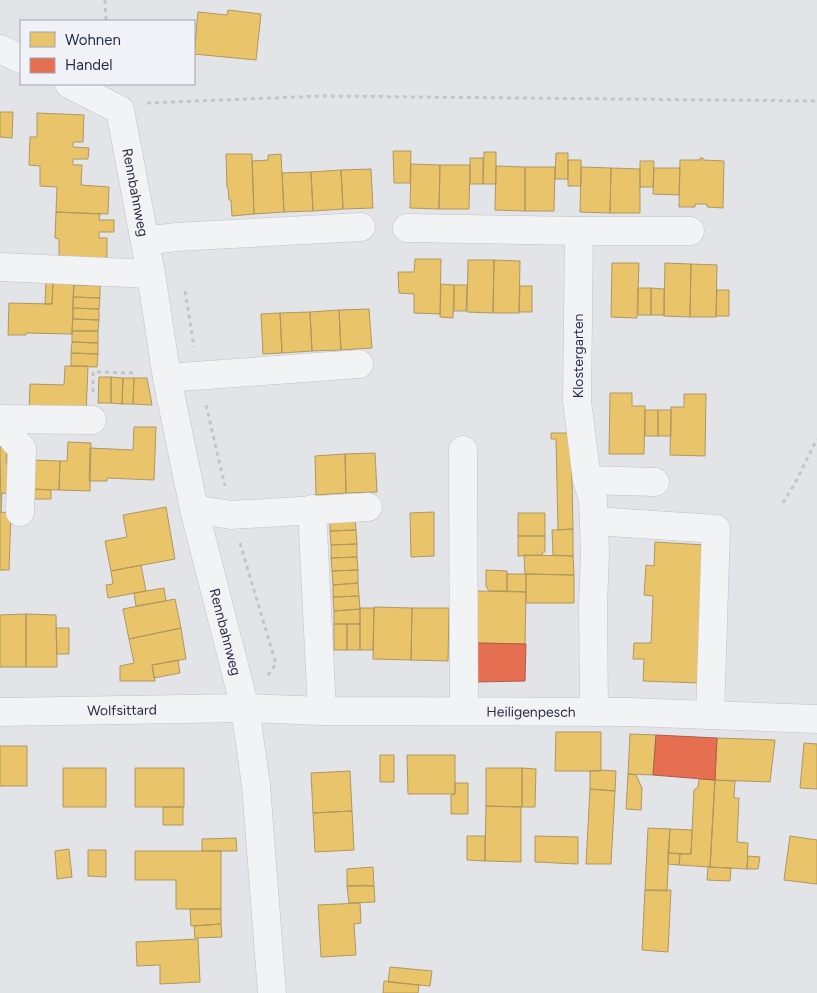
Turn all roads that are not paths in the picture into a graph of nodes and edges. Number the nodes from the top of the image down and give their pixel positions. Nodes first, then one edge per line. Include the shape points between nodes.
1 (0, 49) edge
2 (20, 59) edge
3 (72, 85) edge
4 (361, 227) dead end
5 (407, 228) dead end
6 (579, 231) junction
7 (690, 231) dead end
8 (145, 241) junction
9 (0, 267) edge
10 (151, 274) junction
11 (359, 364) dead end
12 (168, 378) junction
13 (0, 418) edge
14 (92, 420) road end
15 (0, 424) edge
16 (463, 450) dead end
17 (587, 480) junction
18 (655, 482) dead end
19 (368, 507) dead end
20 (194, 509) junction
21 (312, 509) junction
22 (20, 512) dead end
23 (594, 521) junction
24 (244, 708) junction
25 (322, 710) junction
26 (464, 711) junction
27 (0, 712) edge
28 (594, 712) junction
29 (710, 715) junction
30 (817, 719) edge
31 (272, 993) edge

1 - 2 street
3 - 8 street, Rennbahnweg via 132,106
4 - 8 street
5 - 6 street
6 - 7 street
6 - 17 street, Klostergarten via 577,400
8 - 10 street, Rennbahnweg
9 - 10 street
10 - 12 street, Rennbahnweg
11 - 12 street
12 - 20 street, Rennbahnweg
13 - 14 street
15 - 22 street via 22,449
16 - 26 street
17 - 18 street
17 - 23 street, Klostergarten via 593,500
19 - 21 street
20 - 21 street via 231,514
20 - 24 street, Rennbahnweg
21 - 25 street
23 - 28 street, Klostergarten
23 - 29 street via 716,529
24 - 25 street, Heiligenpesch
24 - 27 street, Wolfsittard
24 - 31 street, Rennbahnweg via 256,785
25 - 26 street, Heiligenpesch
26 - 28 street, Heiligenpesch
28 - 29 street, Heiligenpesch
29 - 30 street, Heiligenpesch

